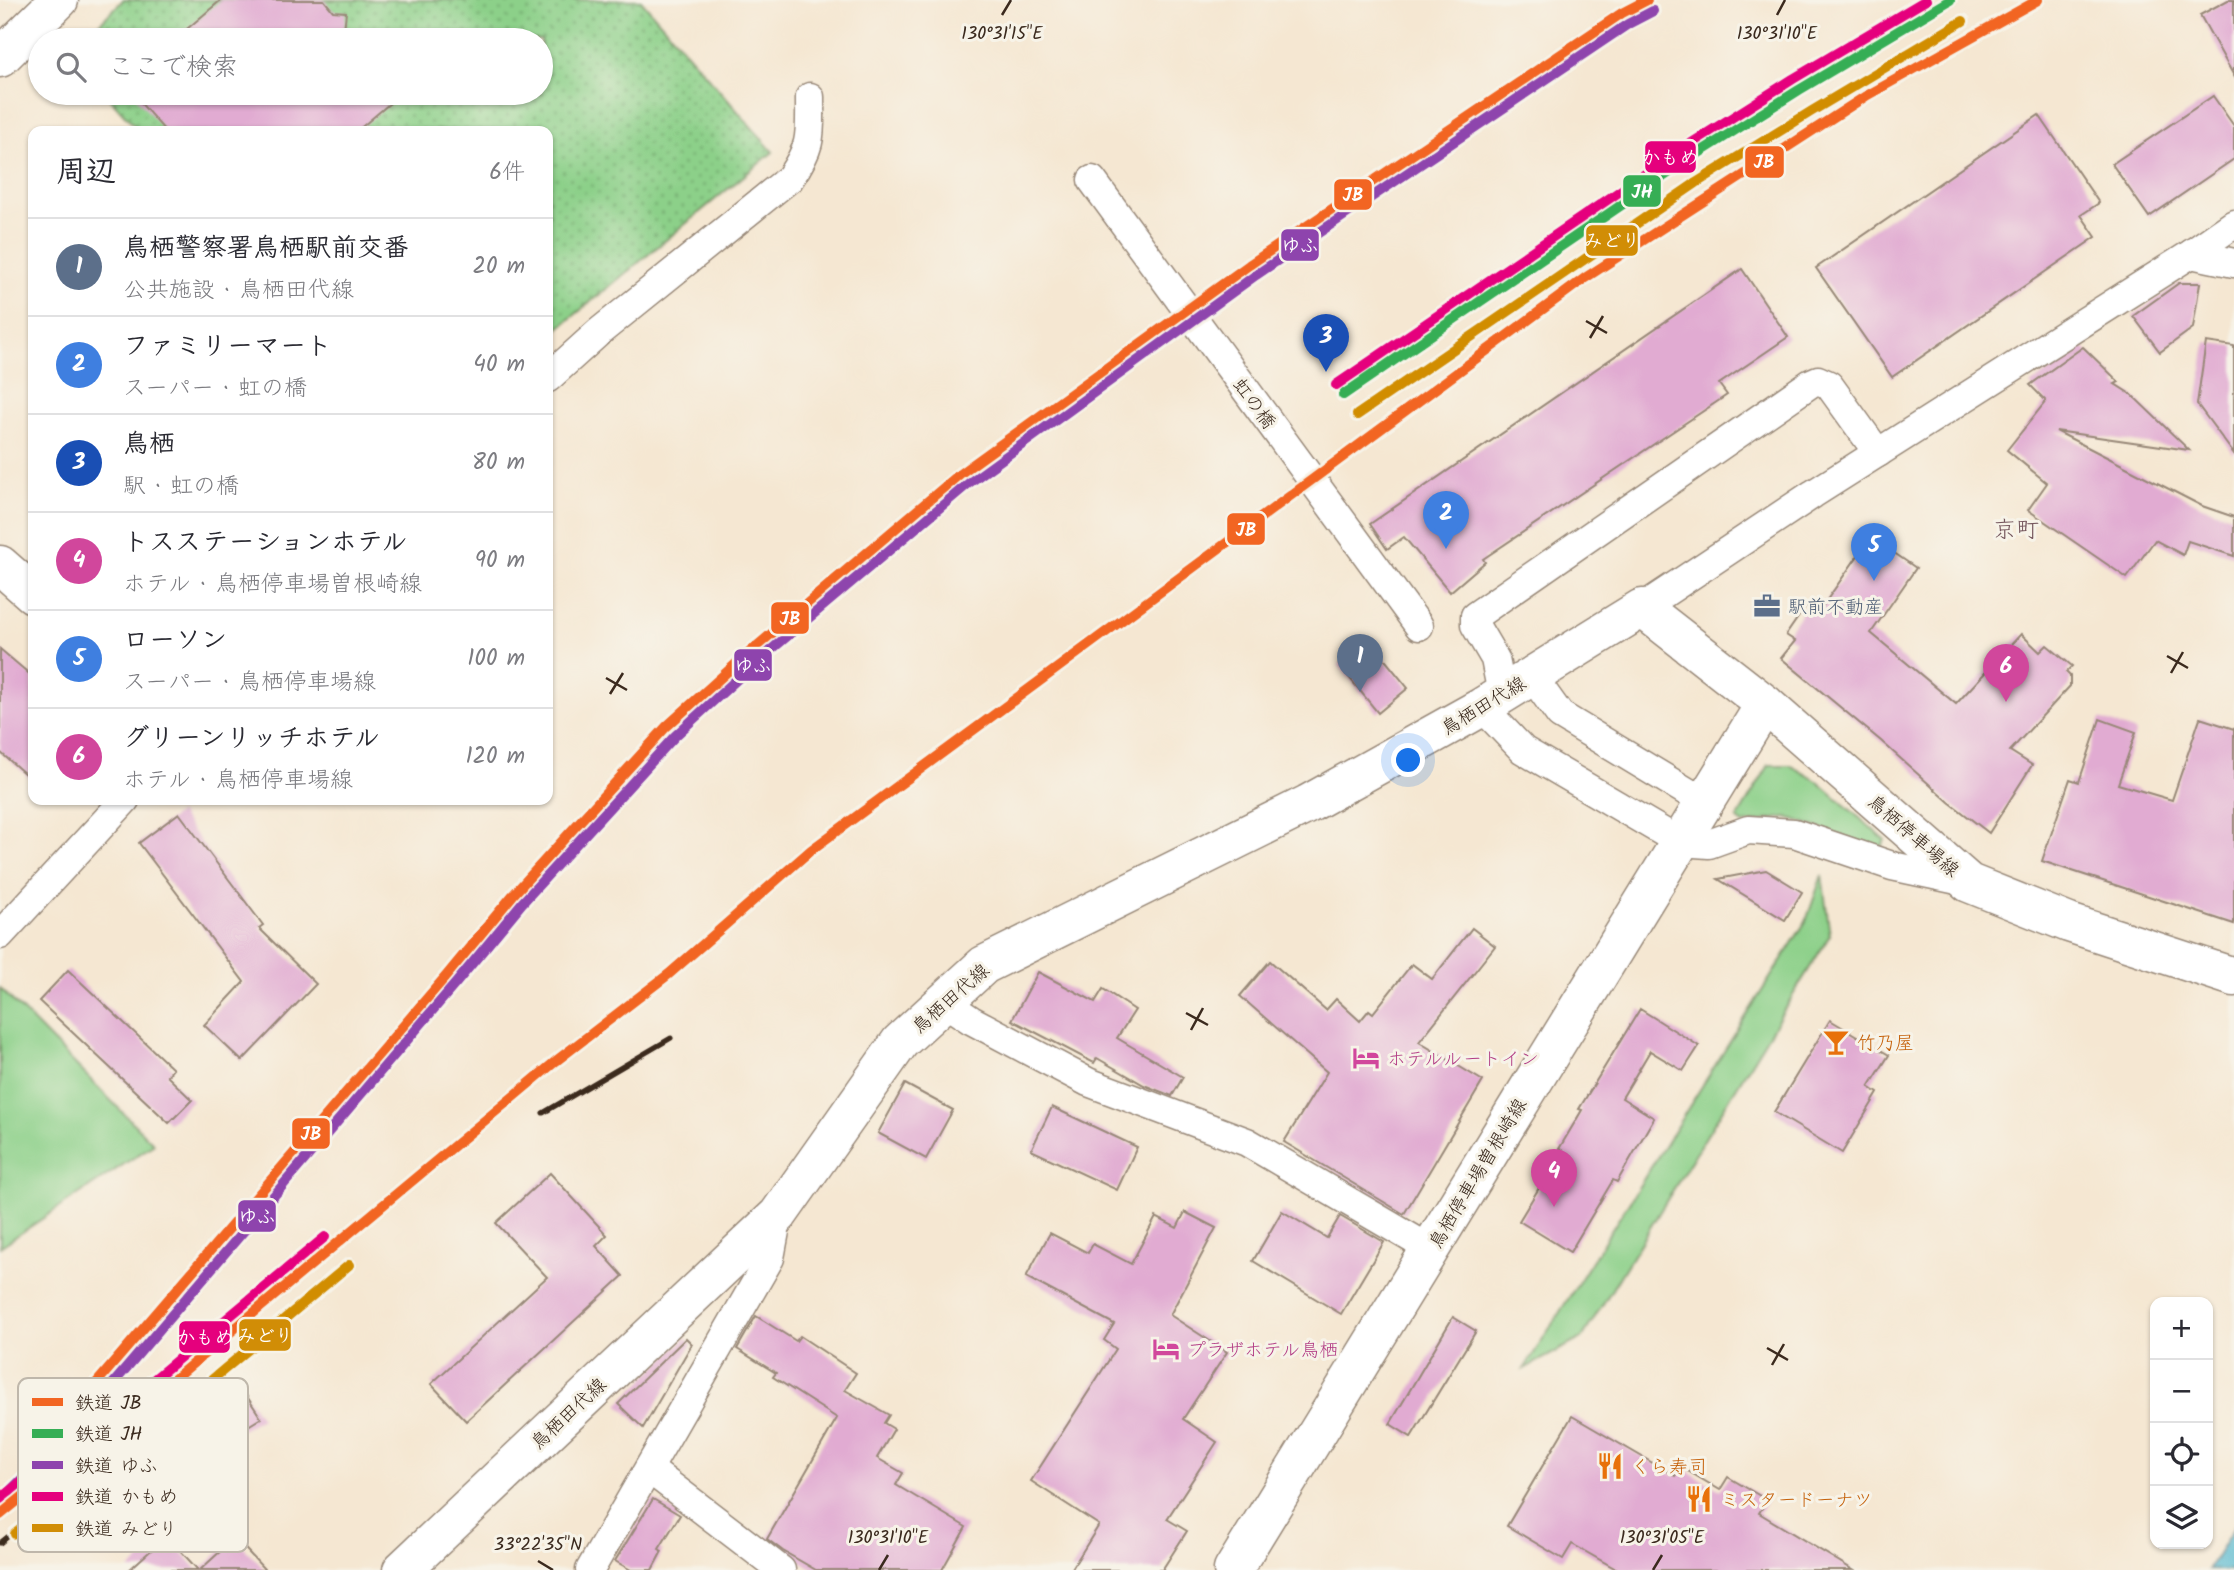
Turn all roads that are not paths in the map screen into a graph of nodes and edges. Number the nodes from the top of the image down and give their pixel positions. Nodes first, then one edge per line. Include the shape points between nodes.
1 (59, 0) edge
2 (31, 28) edge
3 (28, 30) edge
4 (0, 58) edge
5 (810, 97) dead end
6 (1092, 180) dead end
7 (2234, 224) edge
8 (2191, 254) junction
9 (2234, 262) edge
10 (553, 373) edge
11 (1878, 453) junction
12 (0, 565) edge
13 (28, 590) edge
14 (1642, 608) junction
15 (1419, 626) dead end
16 (1506, 692) junction
17 (1765, 704) junction
18 (1704, 802) junction
19 (120, 805) edge
20 (1680, 842) junction
21 (1969, 883) junction
22 (2, 928) edge
23 (2234, 977) edge
24 (944, 1002) junction
25 (778, 1215) junction
26 (1430, 1249) junction
27 (649, 1469) junction
28 (402, 1570) edge
29 (590, 1570) edge
30 (781, 1570) edge
31 (1233, 1570) edge

1 - 2 main road
3 - 4 main road
5 - 10 street via 810,142 790,178
6 - 15 street, 虹の橋
7 - 8 street
8 - 9 street
8 - 11 street
11 - 14 street
11 - 16 street via 1829,385 1818,380 1811,383 1475,616
12 - 13 main road
14 - 16 main road, 鳥栖田代線
14 - 17 main road, 鳥栖停車場線
16 - 18 street via 1560,715
16 - 20 street via 1524,750
16 - 24 main road, 鳥栖田代線 via 1308,804 984,965
17 - 18 main road, 鳥栖停車場曽根崎線
17 - 21 main road, 鳥栖停車場線
18 - 20 main road, 鳥栖停車場曽根崎線
19 - 22 street
20 - 21 street via 1709,844 1748,830 1794,833 1892,866
20 - 26 main road, 鳥栖停車場曽根崎線
21 - 23 main road, 鳥栖停車場線 via 2069,923
24 - 25 main road, 鳥栖田代線 via 900,1042
24 - 26 street via 1088,1082 1248,1142
25 - 27 street via 769,1258
25 - 28 main road, 鳥栖田代線
26 - 31 main road, 鳥栖停車場曽根崎線
27 - 29 street
27 - 30 street

